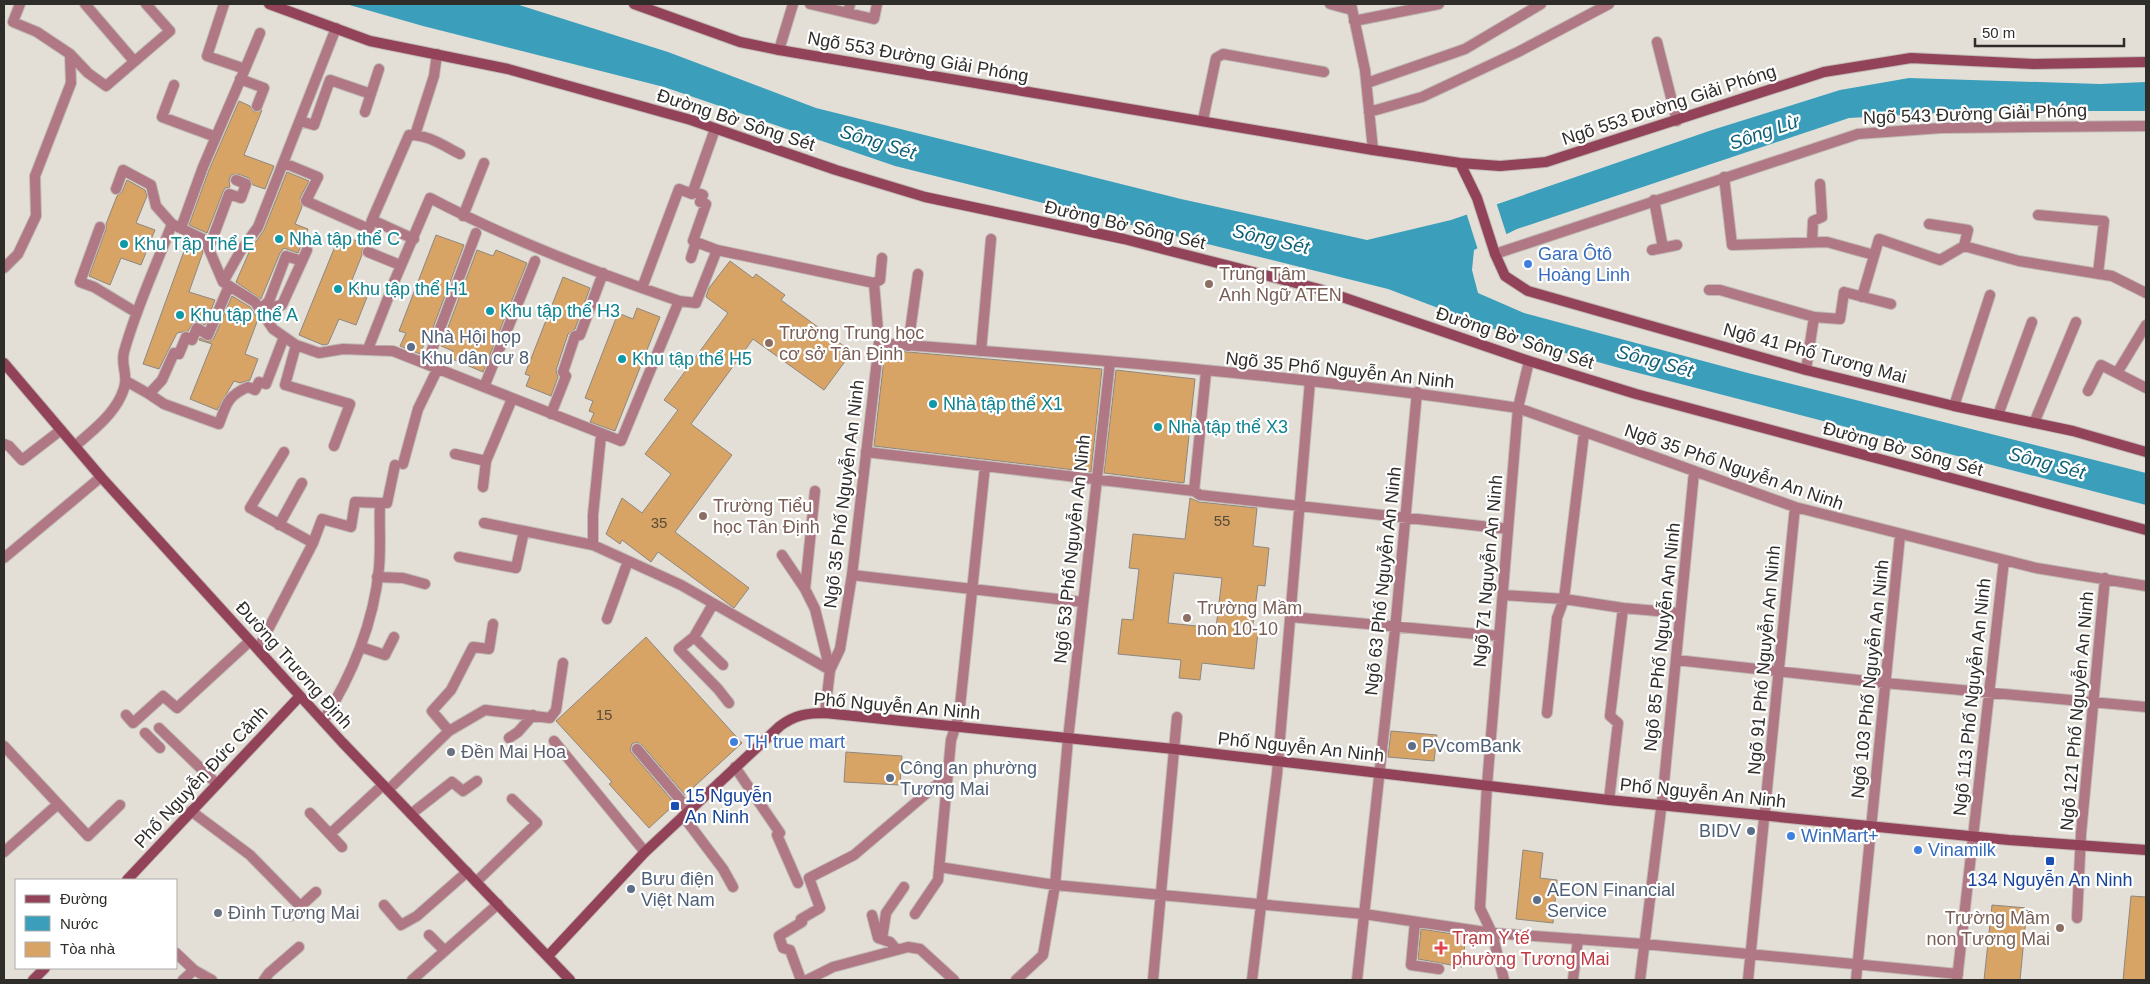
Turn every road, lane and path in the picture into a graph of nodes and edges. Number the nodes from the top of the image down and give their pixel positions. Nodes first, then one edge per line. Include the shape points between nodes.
1 (20, 4) edge
2 (85, 4) edge
3 (146, 4) edge
4 (224, 4) edge
5 (269, 4) edge
6 (634, 4) edge
7 (793, 4) edge
8 (810, 4) edge
9 (877, 4) edge
10 (1330, 4) edge
11 (1438, 4) edge
12 (1541, 4) edge
13 (1609, 4) edge
14 (1352, 7) edge
15 (849, 8) edge
16 (1354, 21) junction
17 (336, 28) junction
18 (260, 33) dead end
19 (1658, 42) dead end
20 (780, 50) junction
21 (70, 54) junction
22 (437, 54) junction
23 (134, 61) junction
24 (2146, 62) edge
25 (245, 69) junction
26 (379, 69) dead end
27 (1324, 72) dead end
28 (240, 79) junction
29 (1367, 83) junction
30 (174, 84) dead end
31 (370, 94) junction
32 (256, 106) dead end
33 (365, 112) dead end
34 (1369, 112) junction
35 (1202, 120) junction
36 (300, 121) junction
37 (1677, 121) junction
38 (2146, 126) edge
39 (715, 129) junction
40 (415, 135) junction
41 (216, 138) junction
42 (1373, 150) junction
43 (460, 154) dead end
44 (284, 163) junction
45 (484, 163) dead end
46 (1460, 163) junction
47 (1724, 177) junction
48 (236, 180) dead end
49 (1820, 184) dead end
50 (116, 189) dead end
51 (693, 191) junction
52 (1654, 200) junction
53 (2038, 215) dead end
54 (463, 216) junction
55 (372, 220) junction
56 (1929, 224) dead end
57 (177, 226) junction
58 (100, 227) dead end
59 (476, 233) dead end
60 (414, 239) junction
61 (991, 239) dead end
62 (696, 242) junction
63 (1812, 242) junction
64 (1677, 245) dead end
65 (1964, 246) junction
66 (209, 248) junction
67 (1663, 248) junction
68 (307, 250) dead end
69 (718, 250) junction
70 (1652, 250) dead end
71 (368, 252) dead end
72 (1495, 254) junction
73 (1874, 255) junction
74 (691, 258) dead end
75 (882, 258) dead end
76 (535, 261) dead end
77 (302, 262) junction
78 (400, 265) junction
79 (4, 268) edge
80 (603, 273) junction
81 (918, 274) dead end
82 (2098, 274) junction
83 (394, 282) dead end
84 (874, 283) junction
85 (226, 284) junction
86 (642, 288) junction
87 (2145, 289) edge
88 (1709, 290) dead end
89 (390, 293) dead end
90 (1990, 295) dead end
91 (1862, 297) junction
92 (680, 301) junction
93 (1891, 304) dead end
94 (261, 309) junction
95 (137, 313) junction
96 (1814, 317) junction
97 (2032, 322) dead end
98 (2076, 322) dead end
99 (2146, 326) edge
100 (284, 337) junction
101 (879, 343) junction
102 (296, 345) junction
103 (908, 346) junction
104 (368, 349) junction
105 (981, 351) junction
106 (1529, 361) junction
107 (4, 362) edge
108 (1110, 362) junction
109 (427, 363) junction
110 (438, 368) junction
111 (1806, 370) junction
112 (1206, 372) junction
113 (2117, 373) junction
114 (126, 381) junction
115 (1310, 381) junction
116 (484, 387) junction
117 (2146, 388) edge
118 (2088, 391) dead end
119 (1417, 392) junction
120 (149, 394) junction
121 (512, 399) junction
122 (1954, 406) junction
123 (1518, 408) junction
124 (550, 414) junction
125 (1998, 415) junction
126 (2034, 423) junction
127 (62, 430) junction
128 (1584, 432) junction
129 (601, 435) junction
130 (4, 444) edge
131 (75, 446) junction
132 (334, 446) dead end
133 (284, 452) dead end
134 (866, 452) junction
135 (2146, 452) edge
136 (455, 454) dead end
137 (486, 461) junction
138 (985, 466) junction
139 (1694, 472) junction
140 (102, 477) junction
141 (1096, 480) junction
142 (302, 483) dead end
143 (483, 487) dead end
144 (815, 491) dead end
145 (1194, 491) junction
146 (380, 503) junction
147 (1299, 506) junction
148 (1795, 508) junction
149 (1405, 518) junction
150 (484, 523) dead end
151 (279, 525) junction
152 (1508, 529) junction
153 (2146, 530) edge
154 (524, 531) junction
155 (1900, 535) junction
156 (313, 543) junction
157 (593, 545) junction
158 (782, 555) dead end
159 (459, 557) dead end
160 (4, 558) edge
161 (2004, 560) junction
162 (628, 561) junction
163 (852, 575) junction
164 (377, 577) junction
165 (2105, 578) junction
166 (425, 584) dead end
167 (2146, 586) edge
168 (805, 589) junction
169 (972, 589) junction
170 (1503, 595) junction
171 (1564, 599) junction
172 (1083, 602) junction
173 (713, 604) junction
174 (1623, 608) junction
175 (1680, 613) junction
176 (1290, 617) junction
177 (607, 619) dead end
178 (493, 624) dead end
179 (1395, 626) junction
180 (1499, 636) junction
181 (394, 637) dead end
182 (694, 637) junction
183 (250, 641) junction
184 (361, 647) junction
185 (258, 649) junction
186 (1676, 660) junction
187 (563, 663) dead end
188 (723, 665) dead end
189 (830, 670) junction
190 (1779, 671) junction
191 (1885, 683) junction
192 (1990, 692) junction
193 (300, 696) junction
194 (2094, 702) junction
195 (729, 703) dead end
196 (2146, 707) edge
197 (826, 713) junction
198 (1547, 713) dead end
199 (126, 715) dead end
200 (533, 715) junction
201 (1177, 717) dead end
202 (322, 721) junction
203 (956, 727) junction
204 (449, 731) junction
205 (145, 733) dead end
206 (509, 738) dead end
207 (1068, 739) junction
208 (554, 741) dead end
209 (4, 746) edge
210 (637, 749) dead end
211 (1174, 749) junction
212 (1278, 761) junction
213 (735, 767) junction
214 (1380, 773) junction
215 (947, 776) junction
216 (476, 782) dead end
217 (217, 784) junction
218 (1487, 785) junction
219 (385, 788) junction
220 (512, 799) dead end
221 (1609, 800) junction
222 (58, 804) junction
223 (120, 805) dead end
224 (1661, 806) junction
225 (191, 811) junction
226 (310, 813) dead end
227 (686, 813) junction
228 (411, 814) junction
229 (1764, 816) junction
230 (1872, 826) junction
231 (330, 834) junction
232 (1974, 836) junction
233 (342, 847) dead end
234 (2081, 847) junction
235 (2146, 850) edge
236 (4, 852) edge
237 (646, 852) junction
238 (939, 867) junction
239 (467, 872) junction
240 (128, 879) edge
241 (476, 882) junction
242 (798, 883) dead end
243 (1055, 885) junction
244 (733, 887) dead end
245 (904, 887) dead end
246 (316, 892) dead end
247 (1160, 895) junction
248 (498, 904) junction
249 (384, 905) dead end
250 (1261, 905) junction
251 (300, 906) junction
252 (916, 914) dead end
253 (1364, 914) junction
254 (872, 915) dead end
255 (290, 916) dead end
256 (2077, 918) dead end
257 (1415, 922) junction
258 (1492, 933) junction
259 (429, 935) dead end
260 (882, 939) junction
261 (1578, 939) junction
262 (1644, 944) junction
263 (299, 947) dead end
264 (898, 950) junction
265 (444, 951) junction
266 (1751, 954) junction
267 (178, 955) edge
268 (548, 956) junction
269 (1857, 964) junction
270 (1439, 968) dead end
271 (44, 969) edge
272 (194, 970) junction
273 (1958, 977) edge
274 (34, 980) edge
275 (183, 980) edge
276 (212, 980) edge
277 (264, 980) edge
278 (412, 980) edge
279 (570, 980) edge
280 (801, 980) edge
281 (807, 980) edge
282 (954, 980) edge
283 (1016, 980) edge
284 (1153, 980) edge
285 (1252, 980) edge
286 (1356, 980) edge
287 (1504, 980) edge
288 (1573, 980) edge
289 (1640, 980) edge
290 (1748, 980) edge
291 (1856, 980) edge

1 - 21 street via 13,22 37,32
2 - 23 street
3 - 23 street via 170,31
4 - 25 street via 207,56
5 - 17 street, Đường Bờ Sông Sét
6 - 20 street, Ngõ 553 Đường Giải Phóng via 740,42
7 - 20 street
8 - 15 street
9 - 15 street via 874,19
10 - 14 street
11 - 16 street
12 - 29 street via 1464,49
13 - 34 street via 1422,97
14 - 16 street
16 - 29 street
17 - 22 street, Đường Bờ Sông Sét via 370,41
17 - 36 street
18 - 25 street
19 - 37 street
20 - 35 street, Ngõ 553 Đường Giải Phóng
21 - 23 street via 106,86
21 - 79 street via 71,82 35,176 36,216 18,254
22 - 39 street, Đường Bờ Sông Sét via 508,69
22 - 40 street via 434,76
24 - 37 street, Ngõ 553 Đường Giải Phóng via 2034,64 1911,58 1824,72
25 - 28 street
26 - 31 street
27 - 35 street via 1223,54 1216,58 1212,69
28 - 32 street via 264,88
28 - 41 street
29 - 34 street
30 - 41 street via 162,117
31 - 33 street
31 - 36 street via 330,80 314,125
34 - 42 street
35 - 42 street, Ngõ 553 Đường Giải Phóng
36 - 44 street
37 - 46 street, Ngõ 553 Đường Giải Phóng via 1546,162 1500,166
38 - 47 street, Ngõ 543 Đường Giải Phóng via 1941,128 1858,134
39 - 51 street
39 - 106 street, Đường Bờ Sông Sét via 925,197 1124,239 1319,290
40 - 43 street
40 - 55 street via 409,135
41 - 57 street
42 - 46 street, Ngõ 553 Đường Giải Phóng
44 - 55 street via 318,177 306,201 369,229
44 - 85 street via 258,227 240,252
45 - 54 street
46 - 72 street, Ngõ 41 Phố Tương Mai via 1477,198
47 - 52 street, Ngõ 543 Đường Giải Phóng
47 - 63 street via 1732,245
48 - 66 street via 246,184 241,198 229,194
49 - 63 street via 1822,217 1812,221
50 - 57 street via 123,170 151,185 156,206
51 - 62 street via 703,195 700,202 706,204 693,240
51 - 86 street via 692,194 679,190
52 - 67 street
52 - 72 street, Ngõ 543 Đường Giải Phóng
53 - 82 street via 2104,221
54 - 60 street via 430,198
54 - 80 street
55 - 60 street
56 - 65 street via 1968,230
57 - 66 street via 204,238
57 - 95 street
58 - 95 street via 80,282
59 - 109 street
60 - 78 street
61 - 105 street
62 - 69 street
62 - 74 street
63 - 73 street via 1827,242
64 - 67 street
65 - 73 street via 1940,260 1879,239
65 - 82 street via 2019,261
66 - 85 street
67 - 70 street
68 - 77 street
69 - 84 street
69 - 92 street via 696,303
71 - 78 street
72 - 111 street, Ngõ 41 Phố Tương Mai via 1505,276 1528,291
73 - 91 street
75 - 84 street via 880,280
76 - 116 street
77 - 94 street via 282,305
77 - 94 street via 286,256 269,301
78 - 83 street
80 - 86 street
80 - 124 street via 580,335 575,336 563,372 566,376
81 - 103 street
82 - 87 street
84 - 101 street
85 - 94 street
85 - 120 street via 208,335 197,328 192,340 186,337 179,354 174,353 162,380
86 - 92 street
88 - 96 street via 1720,290
89 - 104 street
90 - 122 street
91 - 93 street
91 - 96 street via 1844,292 1840,319
92 - 129 street via 621,441
94 - 100 street via 273,329
95 - 114 street via 123,354
96 - 111 street
97 - 125 street
98 - 126 street
99 - 113 street
100 - 102 street
100 - 120 street via 266,384 258,382 256,390 248,387 237,392 228,400 219,424 164,404
101 - 103 street, Ngõ 35 Phố Nguyễn An Ninh
101 - 134 street, Ngõ 35 Phố Nguyễn An Ninh
102 - 104 street via 319,352
102 - 132 street via 285,385 350,404
103 - 105 street, Ngõ 35 Phố Nguyễn An Ninh
104 - 109 street via 394,351
105 - 108 street, Ngõ 35 Phố Nguyễn An Ninh
106 - 123 street, Ngõ 71 Nguyễn An Ninh
106 - 153 street, Đường Bờ Sông Sét via 1636,394
107 - 127 street, Đường Trương Định
108 - 112 street, Ngõ 35 Phố Nguyễn An Ninh
108 - 141 street, Ngõ 53 Phố Nguyễn An Ninh
109 - 110 street
110 - 116 street
110 - 146 street via 418,409 387,503
111 - 122 street, Ngõ 41 Phố Tương Mai
112 - 115 street, Ngõ 35 Phố Nguyễn An Ninh
112 - 145 street
113 - 117 street
113 - 118 street via 2101,365
114 - 120 street
114 - 131 street via 113,410
115 - 119 street, Ngõ 35 Phố Nguyễn An Ninh
115 - 147 street
116 - 121 street
119 - 123 street, Ngõ 35 Phố Nguyễn An Ninh
119 - 149 street, Ngõ 63 Phố Nguyễn An Ninh
121 - 124 street
121 - 137 street
122 - 125 street, Ngõ 41 Phố Tương Mai
123 - 128 street, Ngõ 35 Phố Nguyễn An Ninh
123 - 152 street, Ngõ 71 Nguyễn An Ninh
124 - 129 street
125 - 126 street, Ngõ 41 Phố Tương Mai
126 - 135 street, Ngõ 41 Phố Tương Mai
127 - 130 street via 22,460
127 - 131 street, Đường Trương Định
128 - 139 street, Ngõ 35 Phố Nguyễn An Ninh
128 - 171 street
129 - 157 street
131 - 140 street, Đường Trương Định
133 - 151 street via 250,508
134 - 138 street
134 - 163 street, Ngõ 35 Phố Nguyễn An Ninh
136 - 137 street
137 - 143 street
138 - 141 street
138 - 169 street
139 - 148 street, Ngõ 35 Phố Nguyễn An Ninh
139 - 175 street, Ngõ 85 Phố Nguyễn An Ninh
140 - 160 street
140 - 183 street, Đường Trương Định
141 - 145 street
141 - 172 street, Ngõ 53 Phố Nguyễn An Ninh
142 - 151 street
144 - 168 street
145 - 147 street via 1200,495
146 - 156 street via 355,502 351,527 322,519
146 - 164 street
147 - 149 street
147 - 176 street
148 - 155 street, Ngõ 35 Phố Nguyễn An Ninh
148 - 190 street, Ngõ 91 Phố Nguyễn An Ninh
149 - 152 street
149 - 179 street, Ngõ 63 Phố Nguyễn An Ninh
150 - 154 street
151 - 156 street
152 - 170 street, Ngõ 71 Nguyễn An Ninh
154 - 157 street
154 - 159 street via 516,568
155 - 161 street, Ngõ 35 Phố Nguyễn An Ninh
155 - 191 street, Ngõ 103 Phố Nguyễn An Ninh
156 - 185 street
157 - 162 street
158 - 168 street
161 - 165 street, Ngõ 35 Phố Nguyễn An Ninh
161 - 192 street, Ngõ 113 Phố Nguyễn An Ninh
162 - 173 street via 681,585
162 - 177 street
163 - 169 street
163 - 189 street, Ngõ 35 Phố Nguyễn An Ninh via 840,649
164 - 166 street via 403,578
164 - 184 street
165 - 167 street, Ngõ 35 Phố Nguyễn An Ninh
165 - 194 street, Ngõ 121 Phố Nguyễn An Ninh
168 - 189 street via 815,609
169 - 172 street
169 - 203 street
170 - 171 street
170 - 180 street, Ngõ 71 Nguyễn An Ninh
171 - 174 street
171 - 198 street via 1557,618
172 - 207 street, Ngõ 53 Phố Nguyễn An Ninh
173 - 182 street
173 - 189 street
174 - 175 street
174 - 221 street via 1610,716 1618,724
175 - 186 street, Ngõ 85 Phố Nguyễn An Ninh
176 - 179 street
176 - 212 street
178 - 204 street via 489,649 473,647 451,690 432,711
179 - 180 street
179 - 214 street, Ngõ 63 Phố Nguyễn An Ninh
180 - 218 street, Ngõ 71 Nguyễn An Ninh
181 - 184 street via 385,655
182 - 188 street
182 - 195 street via 679,649
183 - 185 street, Đường Trương Định
183 - 199 street via 177,708 163,696 133,723
184 - 202 street
185 - 193 street, Đường Trương Định
186 - 190 street
186 - 224 street, Ngõ 85 Phố Nguyễn An Ninh
187 - 200 street via 556,710 550,718
189 - 197 street, Ngõ 35 Phố Nguyễn An Ninh
190 - 191 street
190 - 229 street, Ngõ 91 Phố Nguyễn An Ninh
191 - 192 street
191 - 230 street, Ngõ 103 Phố Nguyễn An Ninh
192 - 194 street
192 - 232 street, Ngõ 113 Phố Nguyễn An Ninh
193 - 202 street, Đường Trương Định
193 - 217 street, Phố Nguyễn Đức Cảnh
194 - 196 street
194 - 234 street, Ngõ 121 Phố Nguyễn An Ninh
197 - 203 street, Phố Nguyễn An Ninh
197 - 213 street, Phố Nguyễn An Ninh via 792,717
200 - 204 street via 485,710
200 - 206 street
201 - 211 street
202 - 219 street, Đường Trương Định
203 - 207 street, Phố Nguyễn An Ninh
203 - 215 street
204 - 219 street
205 - 217 street via 157,745 160,730
207 - 211 street, Phố Nguyễn An Ninh
207 - 243 street, Ngõ 53 Phố Nguyễn An Ninh
208 - 237 street
209 - 222 street
210 - 227 street
211 - 212 street, Phố Nguyễn An Ninh
211 - 247 street
212 - 214 street, Phố Nguyễn An Ninh
212 - 250 street
213 - 227 street, Phố Nguyễn An Ninh
213 - 242 street via 780,833 777,835
214 - 218 street, Phố Nguyễn An Ninh
214 - 253 street, Ngõ 63 Phố Nguyễn An Ninh
215 - 238 street
215 - 280 street via 854,855 809,878 820,908 779,936 783,948 790,950
216 - 228 street via 463,791 452,782
217 - 225 street, Phố Nguyễn Đức Cảnh
218 - 221 street, Phố Nguyễn An Ninh
218 - 258 street, Ngõ 71 Nguyễn An Ninh via 1480,908
219 - 228 street, Đường Trương Định
219 - 231 street
220 - 241 street via 536,823
221 - 224 street, Phố Nguyễn An Ninh
222 - 223 street via 88,836
222 - 236 street
224 - 229 street, Phố Nguyễn An Ninh
224 - 262 street, Ngõ 85 Phố Nguyễn An Ninh
225 - 240 street, Phố Nguyễn Đức Cảnh
225 - 251 street via 250,855
226 - 231 street
227 - 237 street, Phố Nguyễn An Ninh
227 - 244 street
228 - 239 street, Đường Trương Định
229 - 230 street, Phố Nguyễn An Ninh
229 - 266 street, Ngõ 91 Phố Nguyễn An Ninh
230 - 232 street, Phố Nguyễn An Ninh
230 - 269 street, Ngõ 103 Phố Nguyễn An Ninh
231 - 233 street
232 - 234 street, Phố Nguyễn An Ninh
232 - 273 street, Ngõ 113 Phố Nguyễn An Ninh
234 - 235 street, Phố Nguyễn An Ninh
234 - 256 street, Ngõ 121 Phố Nguyễn An Ninh
237 - 268 street, Phố Nguyễn An Ninh
238 - 243 street
238 - 252 street via 938,880
239 - 241 street, Đường Trương Định
239 - 249 street via 417,916 401,925
241 - 248 street, Đường Trương Định
243 - 247 street
243 - 283 street, Ngõ 53 Phố Nguyễn An Ninh via 1043,955
245 - 260 street via 886,913
246 - 251 street
247 - 250 street
247 - 284 street
248 - 265 street
248 - 268 street, Đường Trương Định
250 - 253 street
250 - 285 street
251 - 255 street
253 - 257 street
253 - 286 street, Ngõ 63 Phố Nguyễn An Ninh
254 - 260 street via 878,938
257 - 258 street
257 - 270 street via 1410,965
258 - 261 street
258 - 287 street, Ngõ 71 Nguyễn An Ninh
259 - 265 street
260 - 264 street
261 - 262 street
261 - 288 street
262 - 266 street
262 - 289 street, Ngõ 85 Phố Nguyễn An Ninh
263 - 277 street
264 - 281 street via 833,967
264 - 282 street via 908,947 920,949
265 - 278 street
266 - 269 street
266 - 290 street, Ngõ 91 Phố Nguyễn An Ninh
267 - 272 street
268 - 279 street, Đường Trương Định
269 - 273 street
269 - 291 street, Ngõ 103 Phố Nguyễn An Ninh
271 - 274 street
272 - 275 street
272 - 276 street

